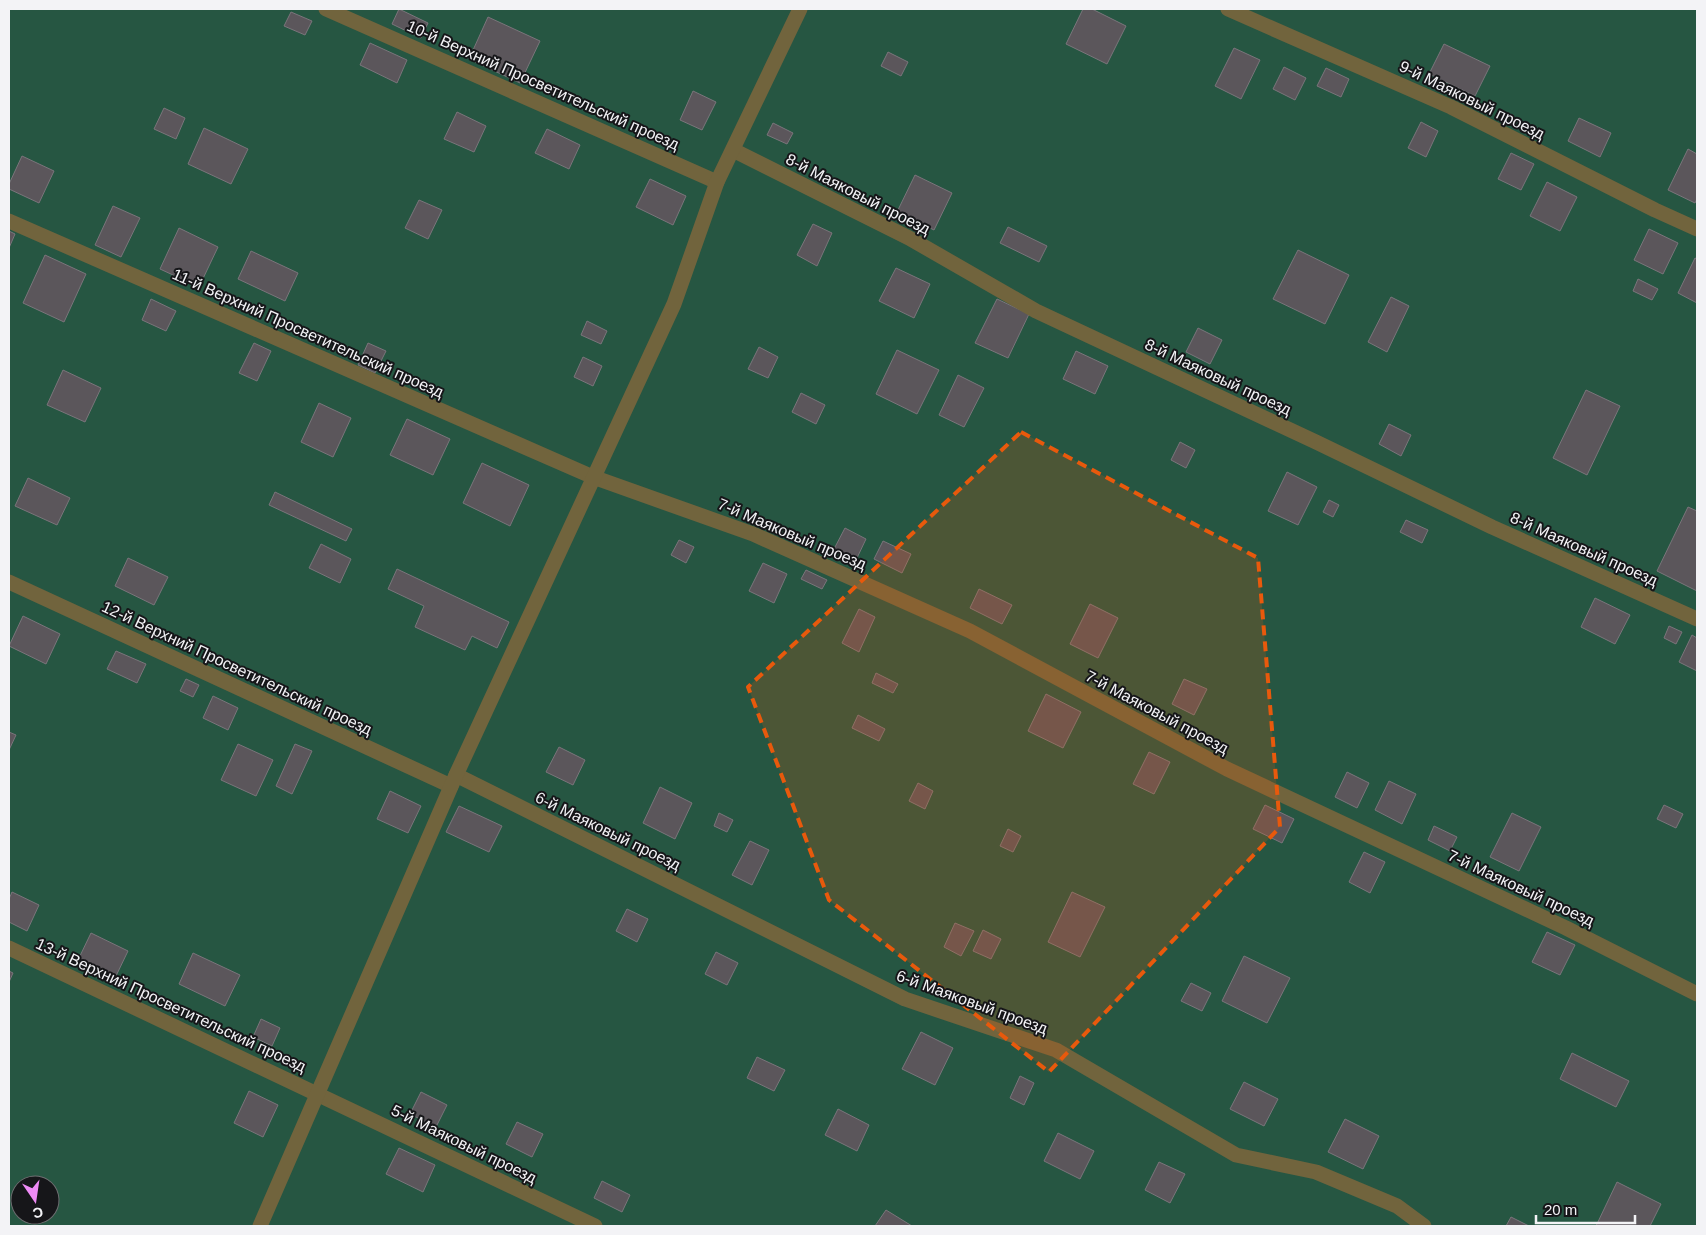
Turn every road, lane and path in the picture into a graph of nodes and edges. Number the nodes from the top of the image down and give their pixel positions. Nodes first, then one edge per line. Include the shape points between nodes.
1 (326, 9) edge
2 (800, 9) edge
3 (1228, 9) edge
4 (733, 150) junction
5 (717, 182) junction
6 (9, 221) edge
7 (1697, 229) edge
8 (593, 477) junction
9 (9, 582) edge
10 (1697, 619) edge
11 (453, 781) junction
12 (9, 948) edge
13 (1697, 994) edge
14 (318, 1094) junction
15 (260, 1226) edge
16 (594, 1226) edge
17 (1424, 1226) edge

1 - 5 street, 10-й Верхний Просветительский проезд
2 - 4 street
3 - 7 street, 9-й Маяковый проезд via 1451,107
4 - 5 street
4 - 10 street, 8-й Маяковый проезд via 909,238 1036,311 1492,527
5 - 8 street via 674,304
6 - 8 street, 11-й Верхний Просветительский проезд
8 - 11 street
8 - 13 street, 7-й Маяковый проезд via 753,534 970,631 1228,769 1566,928
9 - 11 street, 12-й Верхний Просветительский проезд
11 - 14 street
11 - 17 street, 6-й Маяковый проезд via 905,999 1056,1050 1236,1155 1316,1172 1397,1206
12 - 14 street, 13-й Верхний Просветительский проезд
14 - 15 street
14 - 16 street, 5-й Маяковый проезд

